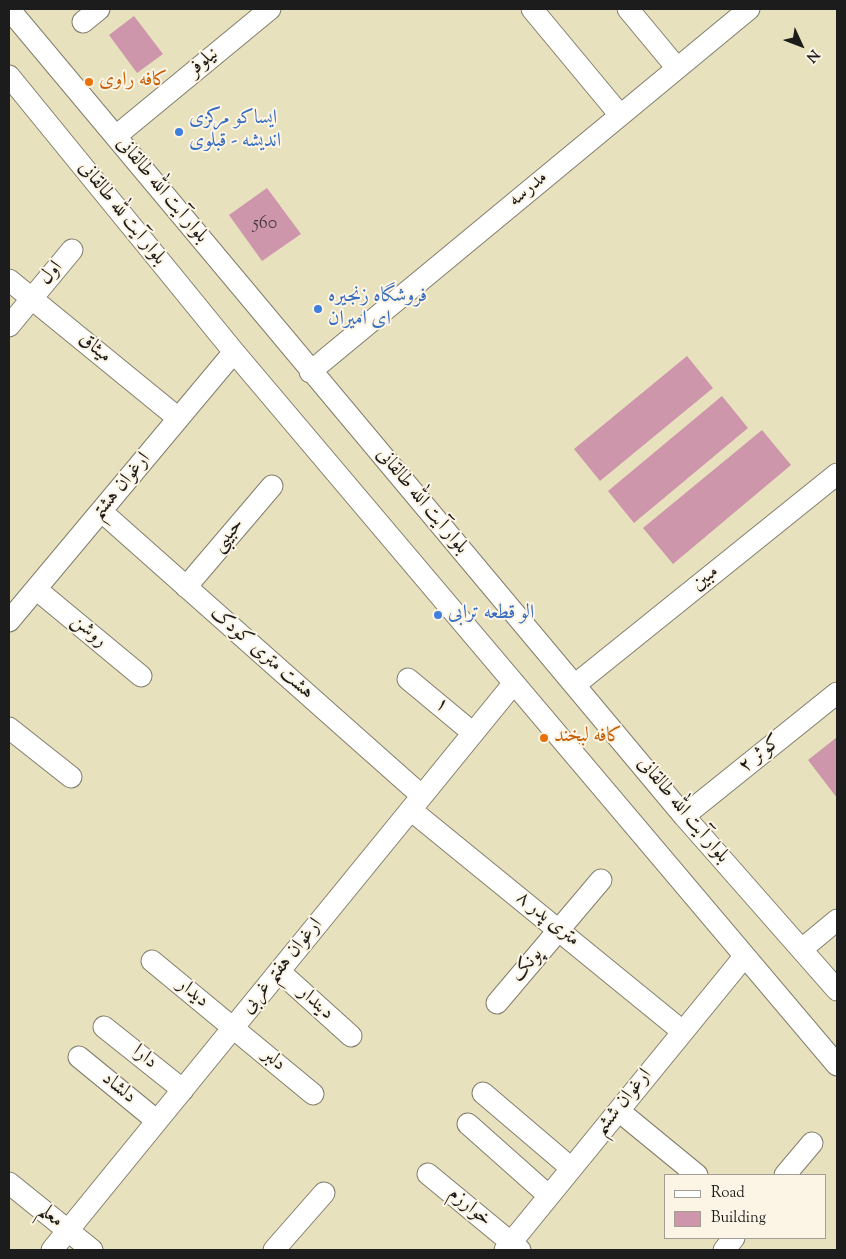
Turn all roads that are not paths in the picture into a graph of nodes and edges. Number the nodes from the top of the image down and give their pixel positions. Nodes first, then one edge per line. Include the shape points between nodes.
1 (9, 9) edge
2 (99, 9) edge
3 (270, 9) edge
4 (628, 9) edge
5 (749, 9) edge
6 (534, 10) edge
7 (83, 22) dead end
8 (677, 68) junction
9 (9, 76) edge
10 (620, 115) junction
11 (116, 136) junction
12 (72, 250) dead end
13 (9, 280) edge
14 (31, 299) junction
15 (9, 326) edge
16 (234, 352) junction
17 (310, 372) junction
18 (178, 418) junction
19 (837, 474) edge
20 (272, 486) dead end
21 (102, 511) junction
22 (186, 587) junction
23 (36, 589) junction
24 (9, 621) edge
25 (141, 676) dead end
26 (408, 679) dead end
27 (514, 682) junction
28 (576, 684) junction
29 (837, 693) edge
30 (9, 728) edge
31 (473, 733) junction
32 (70, 777) dead end
33 (417, 803) junction
34 (684, 816) junction
35 (601, 880) dead end
36 (837, 920) edge
37 (558, 930) junction
38 (802, 949) junction
39 (744, 957) junction
40 (152, 961) dead end
41 (279, 971) junction
42 (837, 990) edge
43 (497, 1003) dead end
44 (104, 1027) dead end
45 (233, 1028) junction
46 (682, 1031) junction
47 (352, 1036) dead end
48 (79, 1057) dead end
49 (837, 1065) edge
50 (183, 1090) junction
51 (483, 1092) dead end
52 (313, 1094) dead end
53 (619, 1111) junction
54 (157, 1121) junction
55 (468, 1124) dead end
56 (812, 1143) dead end
57 (571, 1168) junction
58 (428, 1174) dead end
59 (696, 1174) edge
60 (786, 1174) edge
61 (9, 1183) edge
62 (324, 1193) dead end
63 (549, 1196) junction
64 (68, 1231) junction
65 (733, 1239) edge
66 (512, 1248) edge
67 (52, 1250) edge
68 (92, 1250) edge
69 (274, 1250) edge
70 (724, 1250) edge

1 - 11 street, بلوار آیت الله طالقانی
2 - 7 street
3 - 11 street, نیلوفر
4 - 8 street
5 - 8 street, مدرسه
6 - 10 street
8 - 10 street, مدرسه
9 - 16 street, بلوار آیت لله طالقانی
10 - 17 street, مدرسه
11 - 17 street, بلوار آیت الله طالقانی
12 - 14 street, اول
13 - 14 street, میثاق
14 - 15 street, اول
14 - 18 street, میثاق
16 - 18 street, ارغوان هشتم
16 - 27 street
17 - 28 street, بلوار آیت الله طالقانی
18 - 21 street, ارغوان هشتم
19 - 28 street, مبین
20 - 22 street, حبیبی
21 - 22 street, هشت متری کودک
21 - 23 street, ارغوان هشتم
22 - 33 street, هشت متری کودک
23 - 24 street, ارغوان هشتم
23 - 25 street, روشن
26 - 31 street, ۱
27 - 31 street, ارغوان هفتم غربی
27 - 39 street
28 - 34 street, بلوار آیت الله طالقانی
29 - 34 street, کوثر ۲
30 - 32 street
31 - 33 street, ارغوان هفتم غربی
33 - 37 street, ۸ متری پدر
33 - 41 street, ارغوان هفتم غربی
34 - 38 street, بلوار آیت الله طالقانی
35 - 37 street, پونک
36 - 38 street
37 - 43 street, پونک
37 - 46 street, ۸ متری پدر
38 - 42 street, بلوار آیت الله طالقانی
39 - 46 street, ارغوان ششم
39 - 49 street
40 - 45 street, دیدار
41 - 45 street, ارغوان هفتم غربی
41 - 47 street, دیندار
44 - 50 street, دارا
45 - 50 street, ارغوان هفتم غربی
45 - 52 street, دلبر
46 - 53 street, ارغوان ششم
48 - 54 street, دلشاد
50 - 54 street, ارغوان هفتم غربی
51 - 57 street
53 - 57 street, ارغوان ششم
53 - 59 street
54 - 64 street, ارغوان هفتم غربی
55 - 63 street
56 - 60 street
57 - 63 street, ارغوان ششم
58 - 66 street, خوارزم
61 - 64 street, معلم
62 - 69 street
63 - 66 street, ارغوان ششم
64 - 67 street, ارغوان هفتم غربی
64 - 68 street, معلم
65 - 70 street

